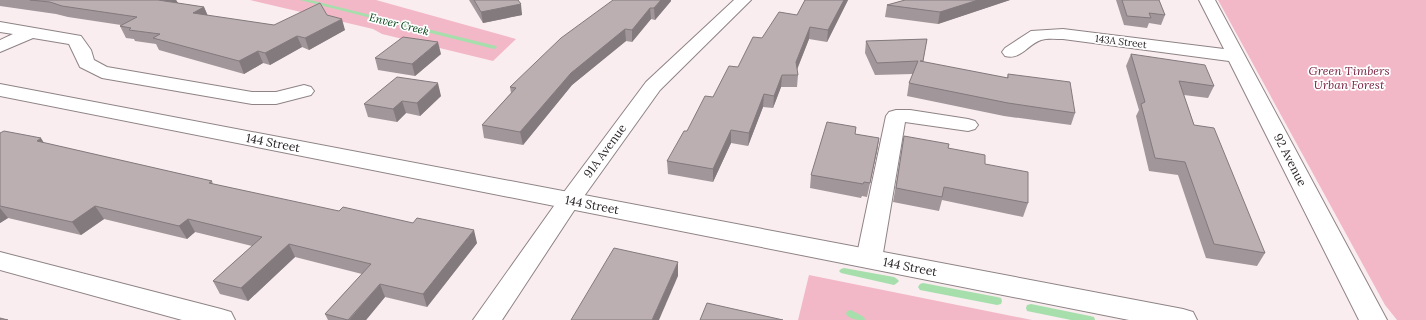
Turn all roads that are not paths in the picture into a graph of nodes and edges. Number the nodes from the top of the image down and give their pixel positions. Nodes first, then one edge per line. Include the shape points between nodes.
1 (742, 0) edge
2 (1207, 0) edge
3 (0, 27) edge
4 (31, 32) junction
5 (0, 47) edge
6 (1011, 52) dead end
7 (1236, 56) junction
8 (0, 90) edge
9 (304, 90) dead end
10 (968, 125) dead end
11 (569, 200) junction
12 (869, 259) junction
13 (0, 262) edge
14 (221, 320) edge
15 (487, 320) edge
16 (1183, 320) edge
17 (1373, 320) edge

1 - 11 street, 91A Avenue via 653,86
2 - 7 street, 92 Avenue
3 - 4 street
4 - 5 street
4 - 9 street via 75,40 82,50 86,63 102,72 252,98 276,98
6 - 7 street, 143A Street via 1037,35 1064,34
7 - 17 street, 92 Avenue
8 - 11 street, 144 Street
10 - 12 street via 896,116
11 - 12 street, 144 Street
11 - 15 street, 91A Avenue
12 - 16 street, 144 Street
13 - 14 street

